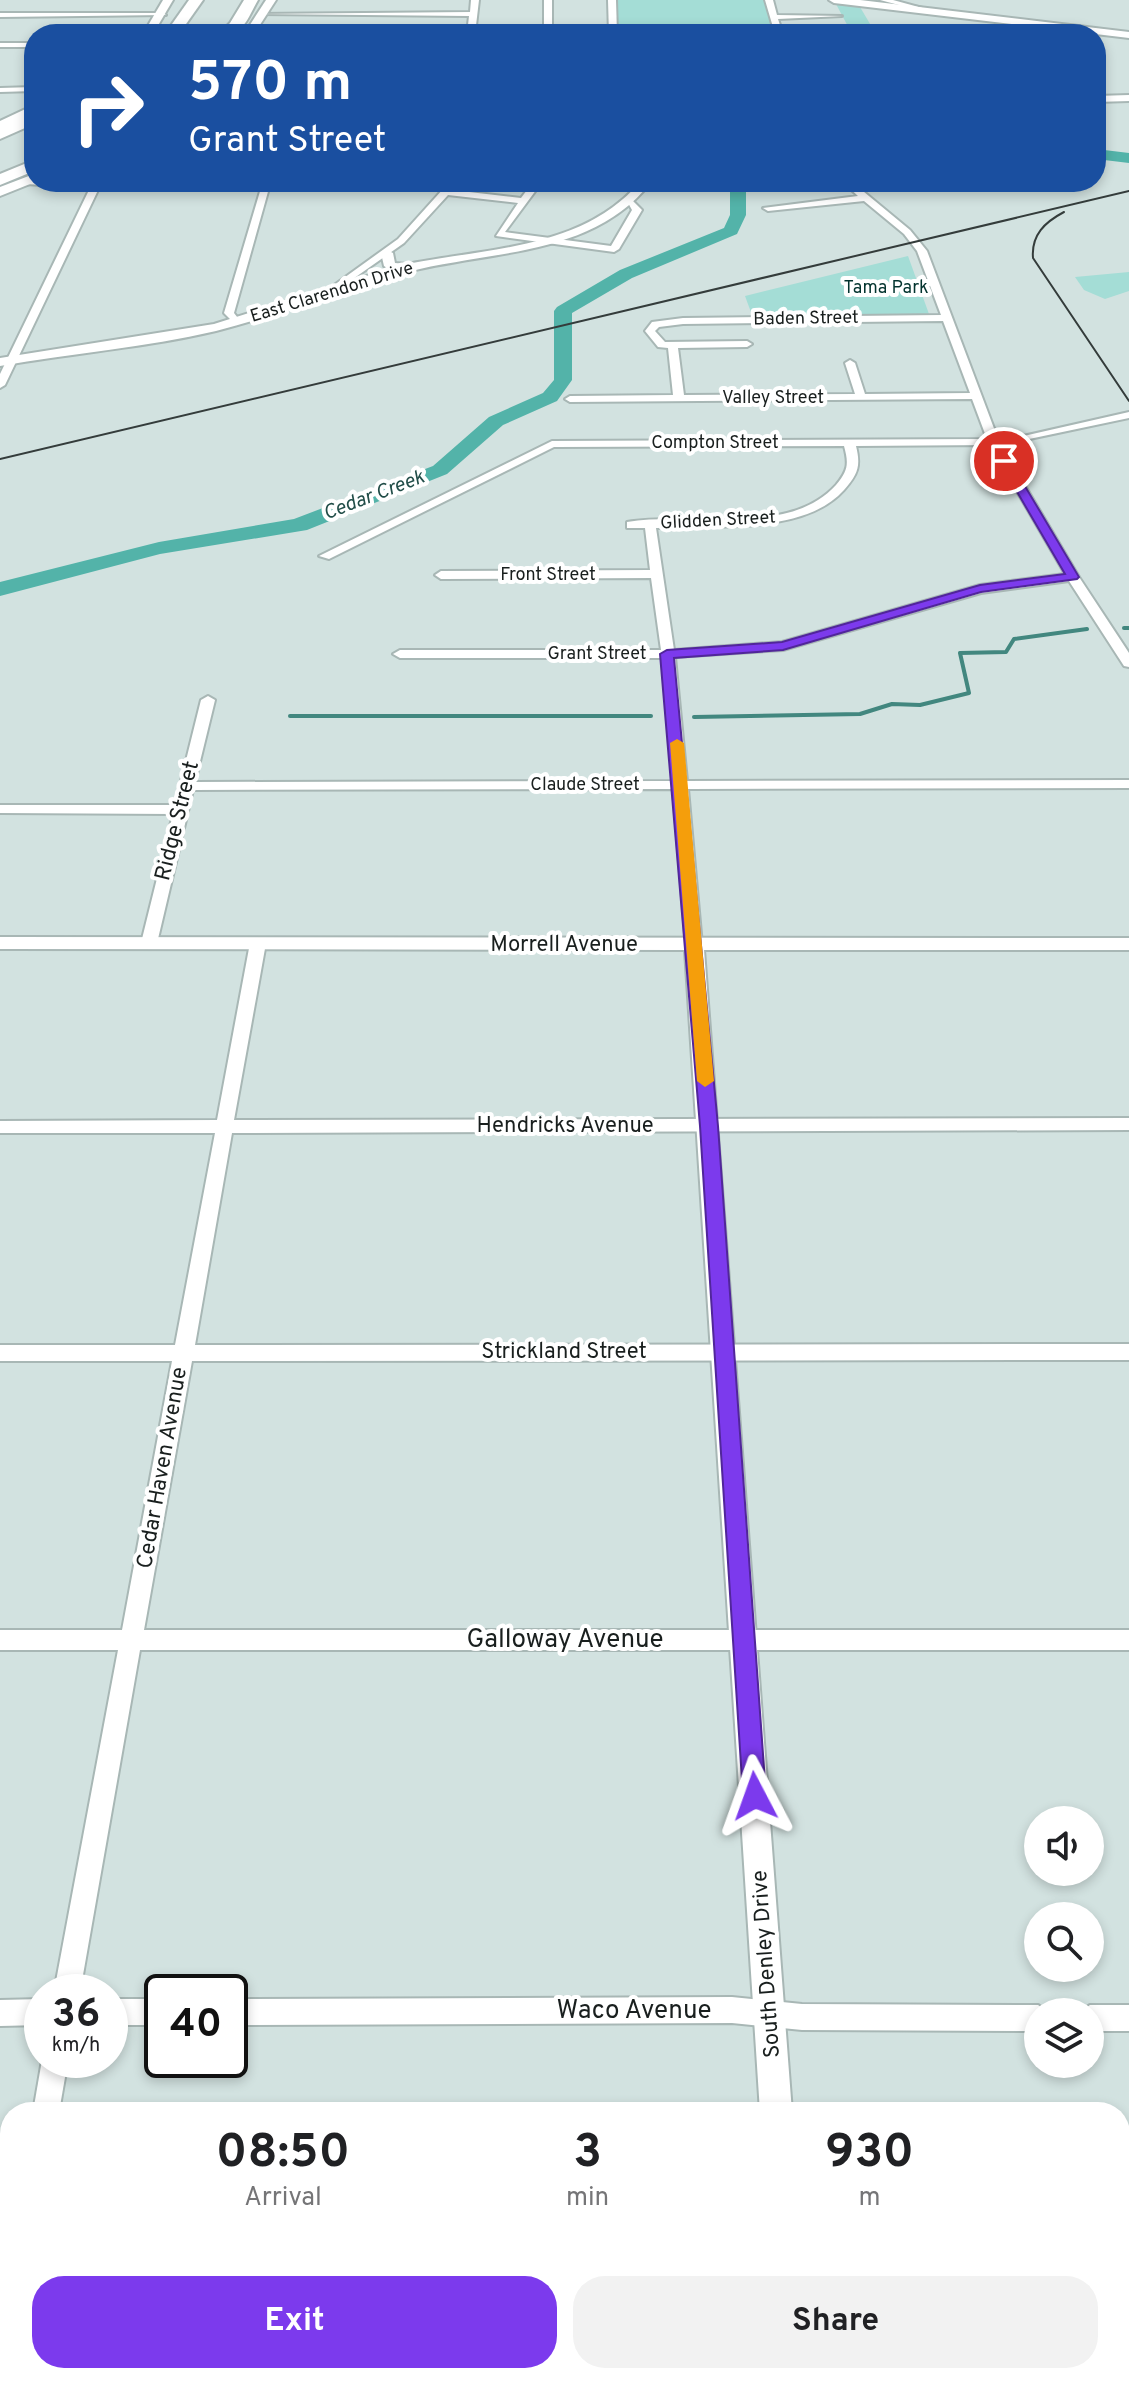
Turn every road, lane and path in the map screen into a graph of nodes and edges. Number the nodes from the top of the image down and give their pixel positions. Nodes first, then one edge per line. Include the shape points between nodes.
1 (168, 0) edge
2 (196, 0) edge
3 (243, 0) edge
4 (251, 0) edge
5 (271, 0) edge
6 (475, 0) edge
7 (548, 0) edge
8 (612, 0) edge
9 (769, 0) edge
10 (834, 0) edge
11 (879, 2) edge
12 (262, 14) junction
13 (473, 14) junction
14 (0, 15) edge
15 (162, 15) junction
16 (838, 16) dead end
17 (775, 17) junction
18 (155, 24) edge
19 (179, 24) edge
20 (230, 24) edge
21 (237, 24) edge
22 (256, 24) edge
23 (472, 24) edge
24 (548, 24) edge
25 (613, 24) edge
26 (777, 24) edge
27 (1035, 24) edge
28 (1106, 32) edge
29 (1129, 35) edge
30 (0, 45) edge
31 (24, 45) edge
32 (24, 89) edge
33 (0, 90) edge
34 (1129, 98) edge
35 (1106, 99) edge
36 (24, 114) edge
37 (24, 121) edge
38 (1, 127) edge
39 (24, 132) edge
40 (0, 143) edge
41 (24, 163) edge
42 (24, 170) edge
43 (0, 173) edge
44 (24, 178) edge
45 (24, 180) edge
46 (0, 183) edge
47 (0, 192) edge
48 (91, 192) edge
49 (264, 192) edge
50 (446, 192) edge
51 (480, 192) edge
52 (530, 192) edge
53 (638, 192) edge
54 (858, 192) edge
55 (865, 198) junction
56 (523, 201) junction
57 (630, 203) junction
58 (768, 208) dead end
59 (543, 241) junction
60 (387, 253) junction
61 (408, 268) junction
62 (333, 290) junction
63 (947, 318) junction
64 (236, 322) junction
65 (747, 344) dead end
66 (668, 345) junction
67 (4, 360) edge
68 (850, 363) dead end
69 (0, 385) edge
70 (976, 396) junction
71 (861, 397) junction
72 (679, 398) junction
73 (570, 399) dead end
74 (1129, 415) edge
75 (993, 441) junction
76 (849, 442) junction
77 (650, 524) junction
78 (631, 525) dead end
79 (325, 556) dead end
80 (655, 574) junction
81 (441, 575) dead end
82 (1073, 577) junction
83 (400, 654) dead end
84 (667, 654) junction
85 (1129, 663) edge
86 (208, 700) dead end
87 (680, 784) junction
88 (1129, 784) edge
89 (186, 786) junction
90 (0, 809) edge
91 (180, 810) junction
92 (0, 943) edge
93 (149, 943) junction
94 (258, 943) junction
95 (1129, 944) edge
96 (694, 945) junction
97 (1129, 1124) edge
98 (225, 1126) junction
99 (709, 1126) junction
100 (0, 1127) edge
101 (722, 1352) junction
102 (1129, 1352) edge
103 (0, 1353) edge
104 (184, 1353) junction
105 (0, 1640) edge
106 (132, 1640) junction
107 (1129, 1640) edge
108 (743, 1641) junction
109 (70, 1974) edge
110 (24, 2012) edge
111 (248, 2012) edge
112 (0, 2013) edge
113 (771, 2014) junction
114 (1024, 2018) edge
115 (1104, 2018) edge
116 (1129, 2018) edge
117 (52, 2078) edge
118 (48, 2102) edge
119 (775, 2102) edge

1 - 15 main road
2 - 19 highway
3 - 20 highway
4 - 21 highway
5 - 12 main road
6 - 13 street
7 - 24 street
8 - 25 street
9 - 17 street
10 - 11 main road
11 - 27 main road
12 - 13 street
12 - 22 main road
13 - 23 street
14 - 15 street
15 - 18 main road
16 - 17 street
17 - 26 street
28 - 29 main road
30 - 31 street
32 - 33 street
34 - 35 street
36 - 38 main road
37 - 38 highway
39 - 40 highway
41 - 43 highway
42 - 46 highway
44 - 46 highway
45 - 47 main road
48 - 67 street
49 - 64 street via 229,313
50 - 60 street
51 - 56 street
52 - 56 street
53 - 57 street, East Clarendon Drive
54 - 55 street
55 - 58 street
55 - 63 street via 917,242
56 - 59 street via 499,232
57 - 59 street, East Clarendon Drive via 598,224
57 - 59 street via 637,210 614,249
59 - 61 street, East Clarendon Drive
60 - 61 street via 390,266
60 - 62 street
61 - 62 street, East Clarendon Drive
62 - 64 street, East Clarendon Drive
63 - 66 street, Baden Street via 664,322 651,327 654,340
63 - 70 street
64 - 67 street, East Clarendon Drive via 136,344
65 - 66 street
66 - 72 street
67 - 69 street
68 - 71 street
70 - 71 street, Valley Street
70 - 75 street
71 - 72 street, Valley Street
72 - 73 street, Valley Street
74 - 75 street, Compton Street
75 - 76 street, Compton Street
75 - 82 street
76 - 77 street, Glidden Street via 855,464 851,474 816,509 776,519
76 - 79 street, Compton Street via 552,444
77 - 78 street, Glidden Street
77 - 80 street, South Denley Drive
80 - 81 street, Front Street
80 - 84 street, South Denley Drive
82 - 84 street, Grant Street via 980,589 783,646
82 - 85 street
83 - 84 street, Grant Street
84 - 87 street, South Denley Drive
86 - 89 street, Ridge Street
87 - 88 street, Claude Street
87 - 89 street, Claude Street
87 - 96 street, South Denley Drive
89 - 91 street, Ridge Street
90 - 91 street
91 - 93 street, Ridge Street
92 - 93 street, Morrell Avenue
93 - 94 street, Morrell Avenue
94 - 96 street, Morrell Avenue
94 - 98 street, Cedar Haven Avenue
95 - 96 street, Morrell Avenue
96 - 99 street, South Denley Drive
97 - 99 street, Hendricks Avenue
98 - 99 street, Hendricks Avenue
98 - 100 street, Hendricks Avenue
98 - 104 street, Cedar Haven Avenue
99 - 101 street, South Denley Drive
101 - 102 street, Strickland Street
101 - 104 street, Strickland Street
101 - 108 street, South Denley Drive
103 - 104 street, Strickland Street
104 - 106 street, Cedar Haven Avenue
105 - 106 street, Galloway Avenue
106 - 108 street, Galloway Avenue
106 - 109 street, Cedar Haven Avenue
107 - 108 street, Galloway Avenue
108 - 113 street, South Denley Drive
110 - 112 street
111 - 113 street, Waco Avenue
113 - 114 street, Waco Avenue
113 - 119 street, South Denley Drive
115 - 116 street
117 - 118 street

